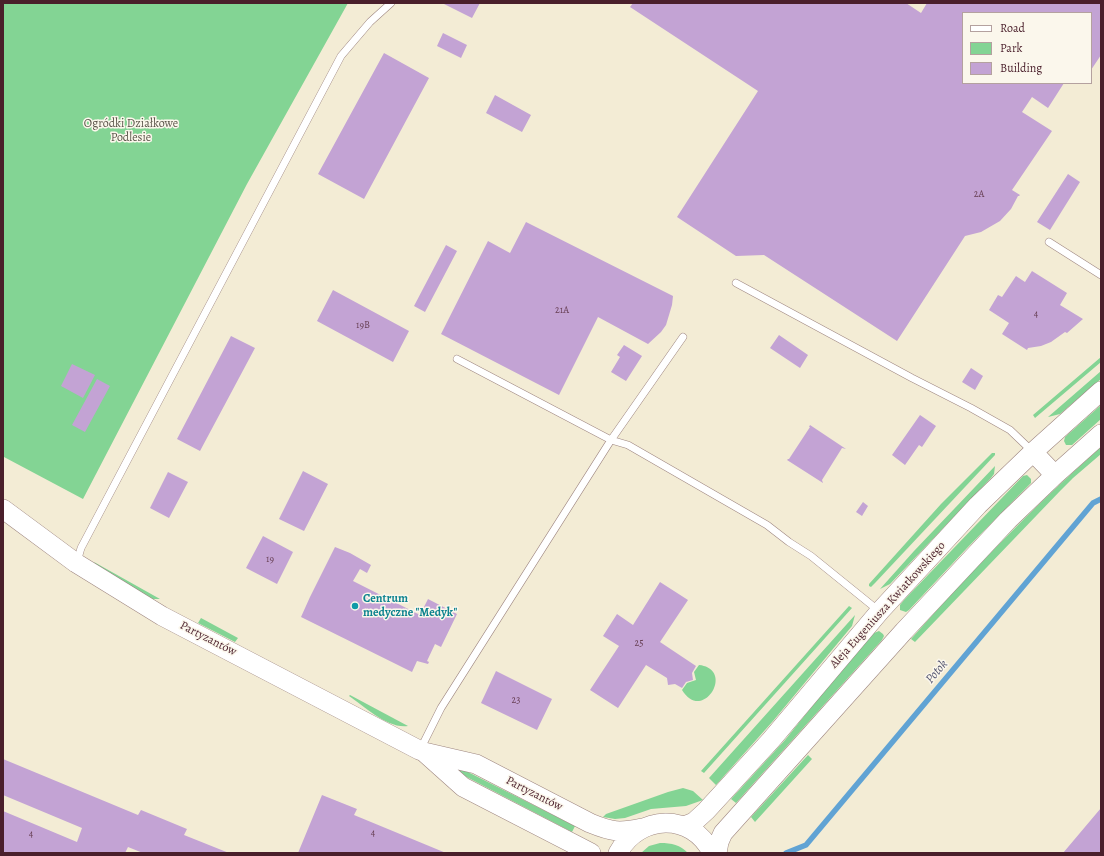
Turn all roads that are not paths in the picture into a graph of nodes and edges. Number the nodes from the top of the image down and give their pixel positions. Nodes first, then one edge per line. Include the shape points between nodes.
1 (391, 3) edge
2 (1049, 242) dead end
3 (1101, 275) edge
4 (736, 283) dead end
5 (683, 337) dead end
6 (456, 360) dead end
7 (1101, 391) edge
8 (1101, 434) edge
9 (611, 440) junction
10 (1033, 452) junction
11 (1055, 475) junction
12 (3, 509) edge
13 (76, 564) junction
14 (880, 611) junction
15 (904, 631) junction
16 (422, 751) junction
17 (684, 826) junction
18 (642, 828) junction
19 (591, 853) edge
20 (618, 853) edge
21 (712, 853) edge
22 (717, 853) edge

1 - 13 lane via 370,22 341,56 81,548
2 - 3 lane
4 - 10 lane via 1010,430
5 - 9 lane
6 - 9 lane
7 - 10 street, Aleja Eugeniusza Kwiatkowskiego
8 - 11 street
9 - 14 lane via 628,446 767,525
9 - 16 lane via 441,708
10 - 11 street
10 - 14 street, Aleja Eugeniusza Kwiatkowskiego via 978,505
11 - 15 street via 1008,520
12 - 13 street, Partyzantów
13 - 16 street, Partyzantów via 162,616
14 - 15 street
14 - 17 street, Aleja Eugeniusza Kwiatkowskiego via 771,740 706,811 694,822
15 - 22 street via 723,833
16 - 18 street, Partyzantów via 476,764 608,830 625,832
16 - 19 street, Partyzantów via 463,787
17 - 18 street, Partyzantów via 670,823
17 - 21 street via 696,832
18 - 20 street via 622,845

